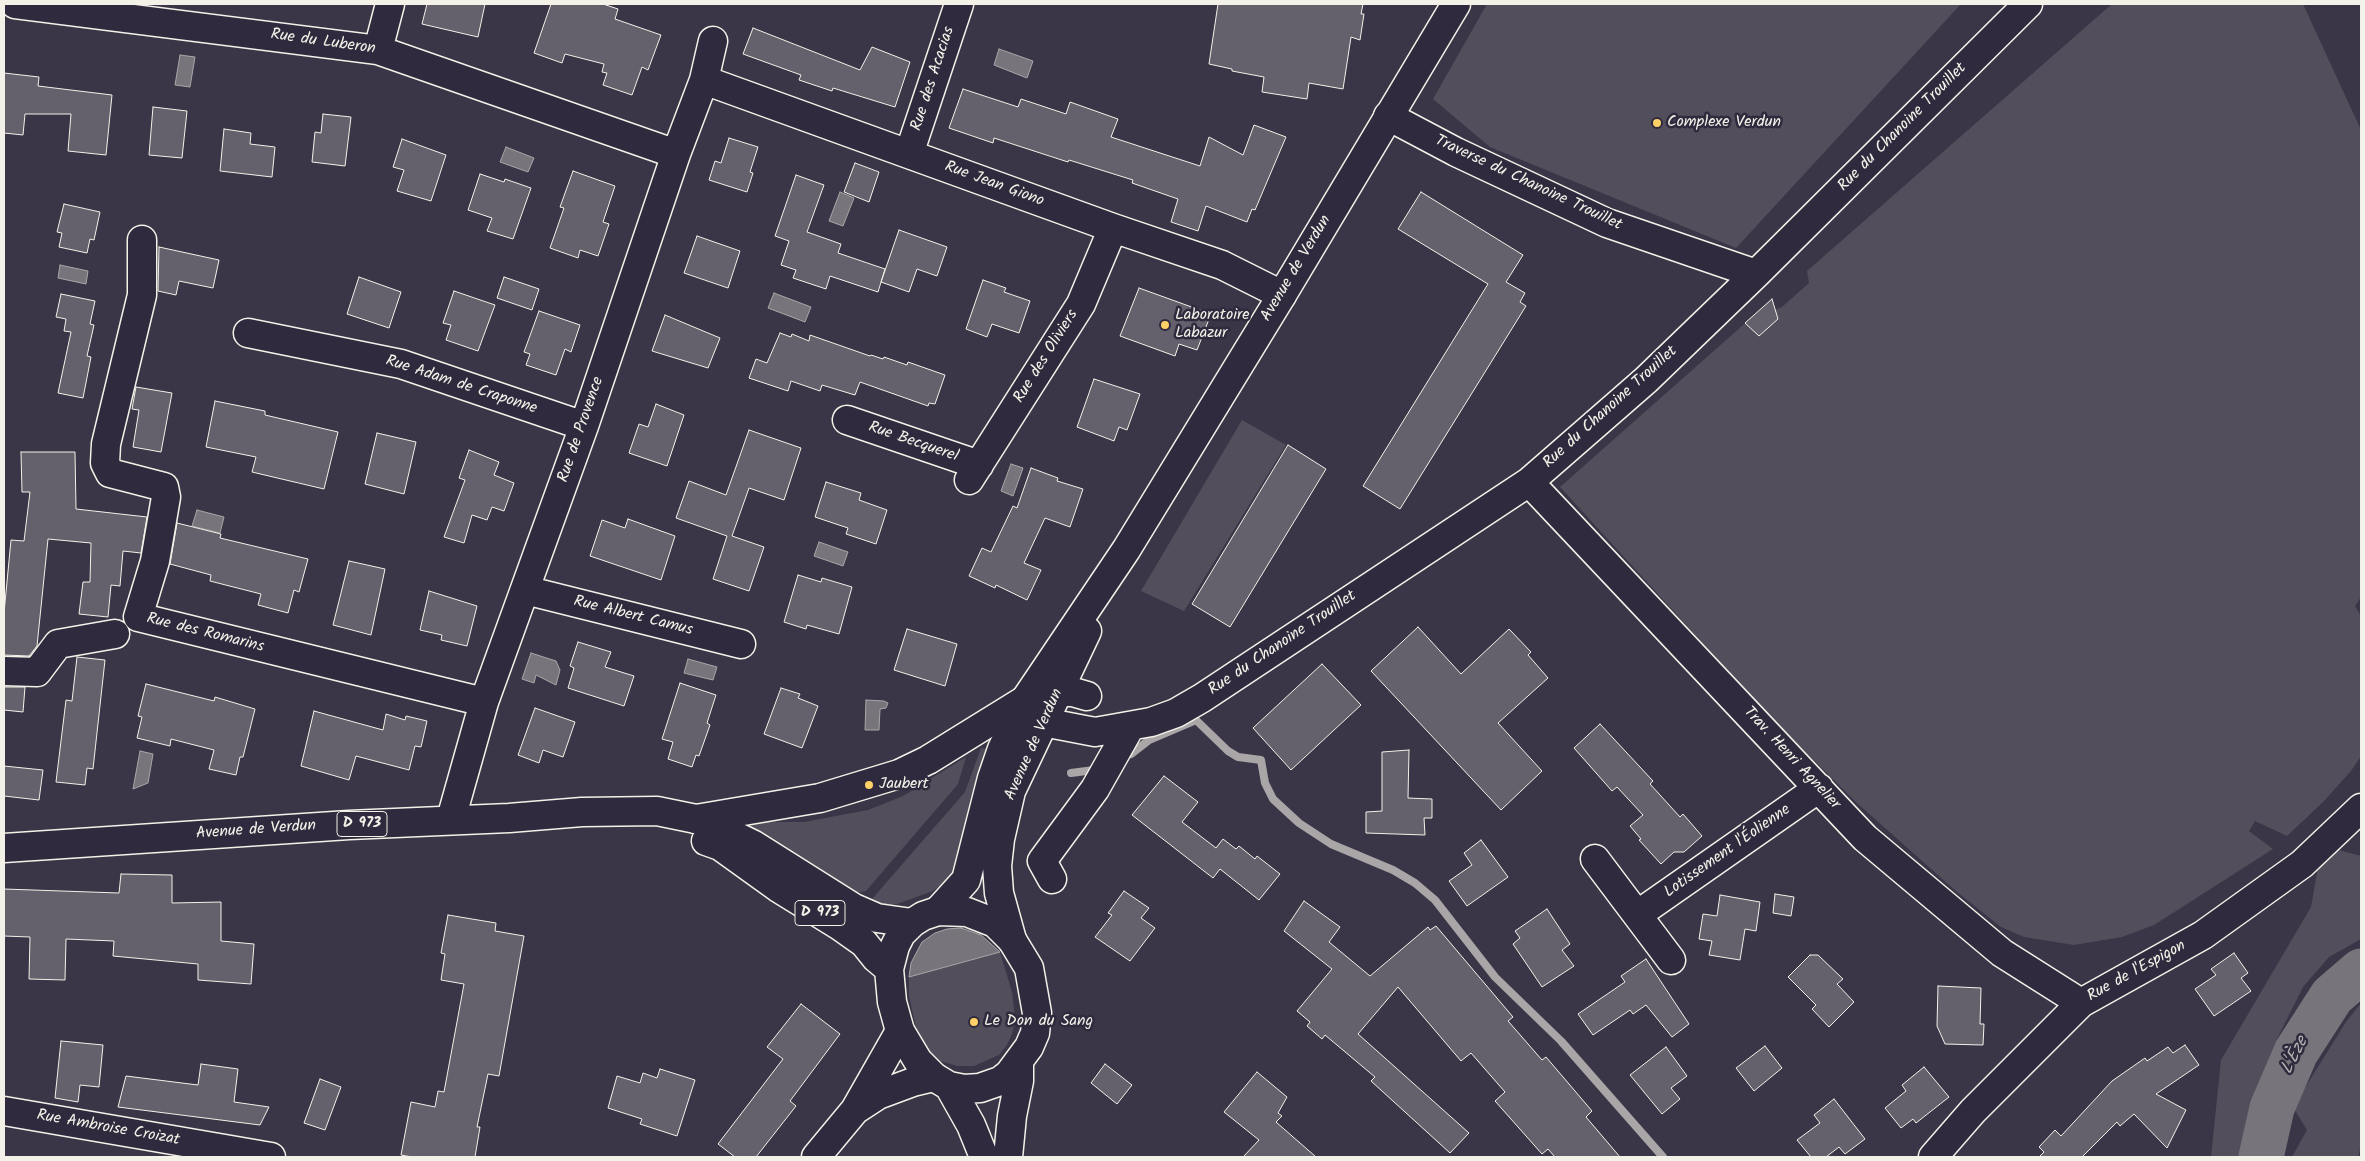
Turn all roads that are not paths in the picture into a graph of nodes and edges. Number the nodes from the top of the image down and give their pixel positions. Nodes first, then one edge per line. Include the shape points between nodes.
1 (15, 4) edge
2 (390, 4) edge
3 (959, 4) edge
4 (1456, 4) edge
5 (2028, 4) edge
6 (136, 11) edge
7 (713, 41) dead end
8 (378, 50) junction
9 (704, 80) junction
10 (1388, 116) junction
11 (676, 154) junction
12 (909, 154) junction
13 (1113, 228) junction
14 (142, 240) dead end
15 (1756, 274) junction
16 (1282, 295) junction
17 (248, 333) dead end
18 (847, 420) dead end
19 (584, 426) junction
20 (974, 472) joint
21 (1529, 482) junction
22 (1120, 559) junction
23 (525, 590) junction
24 (115, 634) dead end
25 (741, 644) dead end
26 (4, 670) edge
27 (1064, 680) junction
28 (1025, 700) junction
29 (484, 702) junction
30 (1042, 722) junction
31 (1130, 727) junction
32 (1819, 788) junction
33 (2361, 808) edge
34 (981, 814) junction
35 (509, 818) junction
36 (696, 818) junction
37 (452, 819) junction
38 (4, 848) edge
39 (1595, 859) dead end
40 (1043, 875) dead end
41 (938, 911) junction
42 (1637, 915) junction
43 (912, 923) junction
44 (1012, 940) junction
45 (1671, 960) dead end
46 (889, 969) junction
47 (2081, 1003) junction
48 (900, 1031) junction
49 (1019, 1062) junction
50 (941, 1081) junction
51 (855, 1110) junction
52 (4, 1111) edge
53 (271, 1157) edge
54 (816, 1157) edge
55 (984, 1157) edge
56 (1008, 1157) edge
57 (1933, 1157) edge

1 - 6 street, Rue du Luberon
2 - 8 street
3 - 12 street, Rue des Acacias
4 - 10 street, Avenue de Verdun
5 - 15 street, Rue du Chanoine Trouillet
6 - 8 street, Rue du Luberon
7 - 9 street, Rue de Provence
8 - 11 street, Rue du Luberon
9 - 11 street, Rue de Provence
9 - 12 street, Rue Jean Giono
10 - 15 street, Traverse du Chanoine Trouillet via 1607,223
10 - 16 street, Avenue de Verdun
11 - 19 street, Rue de Provence
12 - 13 street, Rue Jean Giono
13 - 16 street, Rue Jean Giono via 1222,265
13 - 20 street, Rue des Oliviers via 1081,304
14 - 29 street, Rue des Romarins via 142,295 106,444 105,463 110,473 164,488 166,497 155,561 138,617
15 - 21 street, Rue du Chanoine Trouillet via 1646,380
16 - 22 street, Avenue de Verdun
17 - 19 street, Rue Adam de Craponne via 401,364
18 - 20 street, Rue Becquerel
19 - 23 street, Rue de Provence
21 - 31 street, Rue du Chanoine Trouillet via 1202,698 1176,713
21 - 32 street, Trav. Henri Agnelier
22 - 27 street, Avenue de Verdun
22 - 28 street, Avenue de Verdun
23 - 25 street, Rue Albert Camus
23 - 29 street, Rue de Provence
24 - 26 street via 58,644 37,672
27 - 30 street, Avenue de Verdun
27 - 31 street via 1073,692 1087,696
27 - 34 street via 1037,707
28 - 34 street, Avenue de Verdun via 1002,749
28 - 36 street via 928,760 876,782 820,798
29 - 37 street, Rue de Provence
30 - 31 street, Rue du Chanoine Trouillet via 1095,732
30 - 44 street, Avenue de Verdun via 1010,791 1000,839 999,893
31 - 40 street
32 - 42 street, Lotissement l'Éolienne
32 - 47 street, Trav. Henri Agnelier via 1865,838 2002,953
33 - 47 street, Rue de l'Espigon via 2302,864 2203,936
34 - 41 street, Avenue de Verdun via 966,880
35 - 36 street, Avenue de Verdun / D 973 via 582,812 657,811
35 - 37 street, Avenue de Verdun / D 973
35 - 46 street, Avenue de Verdun / D 973 via 659,828 720,846 858,939
36 - 43 street, Avenue de Verdun / D 973 via 754,845 854,908 877,918
37 - 38 street, Avenue de Verdun / D 973
39 - 42 street
41 - 43 street
41 - 44 street via 967,912 995,923
42 - 45 street
43 - 46 street via 901,934
44 - 49 street via 1030,968 1036,1013 1035,1033
46 - 48 street via 892,1002
47 - 57 street, Rue de l'Espigon via 1973,1111
48 - 50 street via 918,1061
48 - 51 street
49 - 50 street via 1000,1081 980,1088 964,1089
49 - 56 street
50 - 51 street via 913,1082 878,1095
50 - 55 street via 971,1125
51 - 54 street
52 - 53 street, Rue Ambroise Croizat

